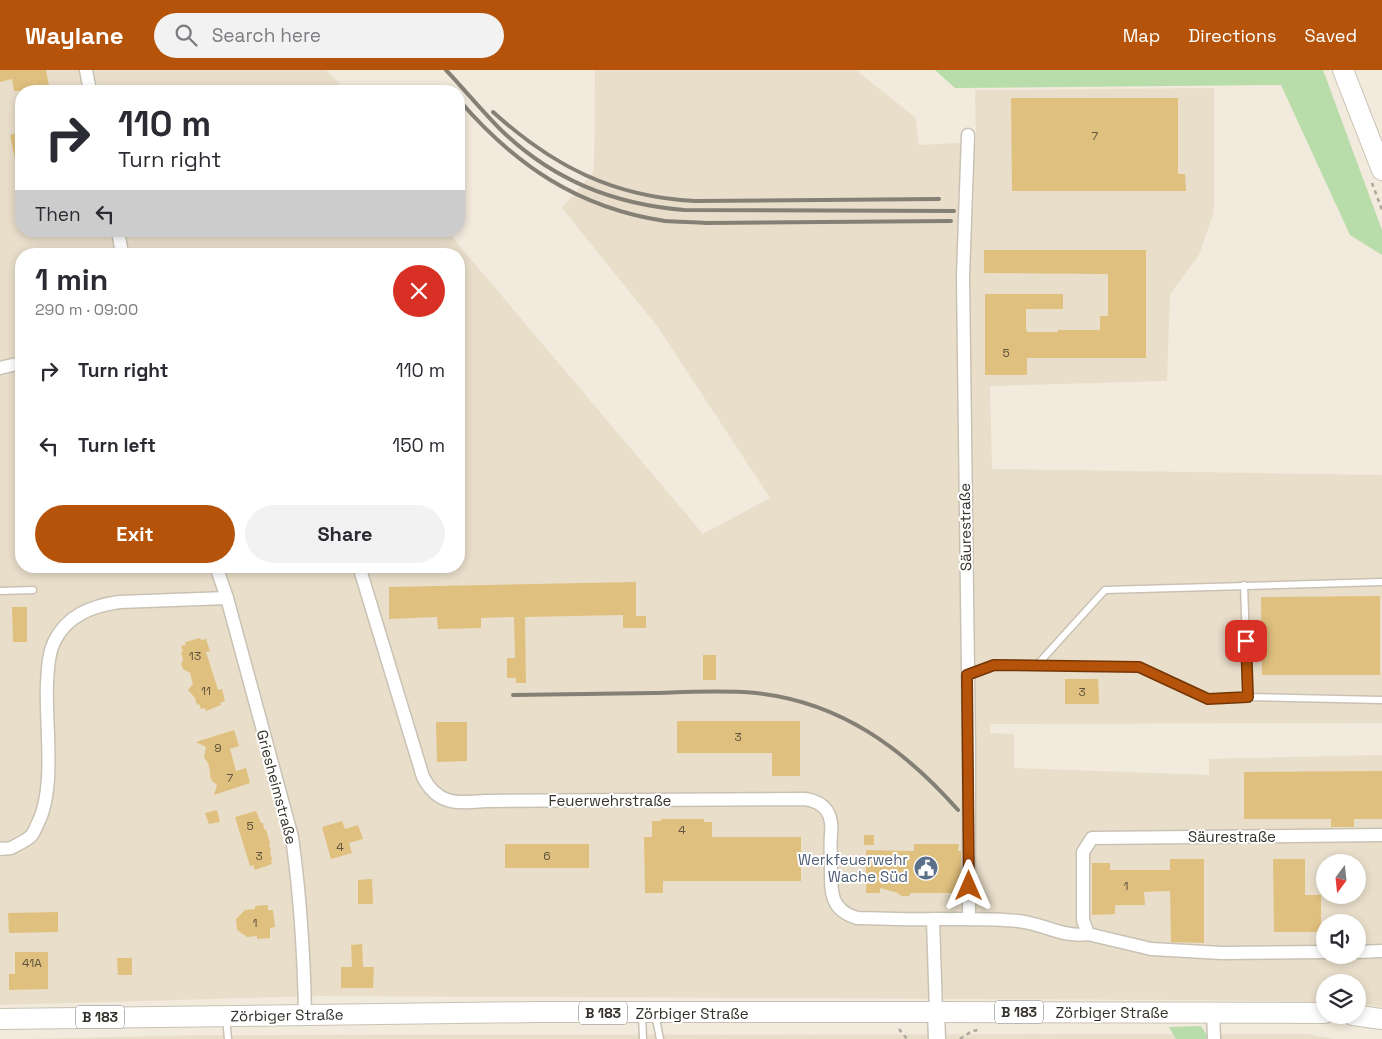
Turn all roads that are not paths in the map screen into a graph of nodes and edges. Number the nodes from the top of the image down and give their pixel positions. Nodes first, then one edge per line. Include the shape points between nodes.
1 (86, 70) edge
2 (1343, 70) edge
3 (89, 85) edge
4 (968, 135) dead end
5 (1382, 170) edge
6 (15, 364) edge
7 (0, 368) edge
8 (218, 573) edge
9 (361, 573) edge
10 (1382, 582) edge
11 (1244, 585) junction
12 (33, 590) dead end
13 (0, 591) edge
14 (227, 598) junction
15 (1036, 666) junction
16 (967, 675) junction
17 (1248, 697) junction
18 (1382, 700) edge
19 (1382, 835) edge
20 (0, 849) edge
21 (969, 919) junction
22 (933, 920) junction
23 (1088, 934) junction
24 (1382, 951) edge
25 (1316, 952) edge
26 (1366, 952) edge
27 (936, 1012) junction
28 (1213, 1012) junction
29 (648, 1013) junction
30 (1316, 1013) edge
31 (305, 1014) junction
32 (226, 1016) junction
33 (1366, 1017) edge
34 (0, 1019) edge
35 (1382, 1019) edge
36 (228, 1039) edge
37 (642, 1039) edge
38 (660, 1039) edge
39 (937, 1039) edge
40 (1214, 1039) edge

1 - 3 street
2 - 5 main road
4 - 16 street, Säurestraße via 963,276
6 - 7 street
8 - 14 street, Griesheimstraße
9 - 22 street, Feuerwehrstraße via 423,777 438,796 452,802 812,800 830,815 831,889 838,907 857,918
10 - 11 lane
11 - 15 lane via 1105,590
11 - 17 lane
12 - 13 lane
14 - 20 street via 102,604 88,609 67,624 54,643 48,667 48,772 41,816 32,836 11,848
14 - 31 street, Griesheimstraße via 292,836
15 - 16 lane via 994,665
15 - 17 lane via 1139,667 1208,699
16 - 21 street, Säurestraße
17 - 18 lane
19 - 23 street, Säurestraße via 1092,838 1083,852 1083,920
21 - 22 street
21 - 23 street via 1020,921 1058,932 1079,936
22 - 27 street
23 - 25 street via 1151,949 1222,953
24 - 26 street
27 - 28 main road, Zörbiger Straße / B 183
27 - 29 main road, Zörbiger Straße / B 183
27 - 39 street
28 - 30 main road, Zörbiger Straße / B 183
28 - 40 street
29 - 31 main road, Zörbiger Straße / B 183
29 - 37 lane
29 - 38 lane
31 - 32 main road, Zörbiger Straße / B 183
32 - 34 main road, Zörbiger Straße / B 183
32 - 36 lane
33 - 35 main road

